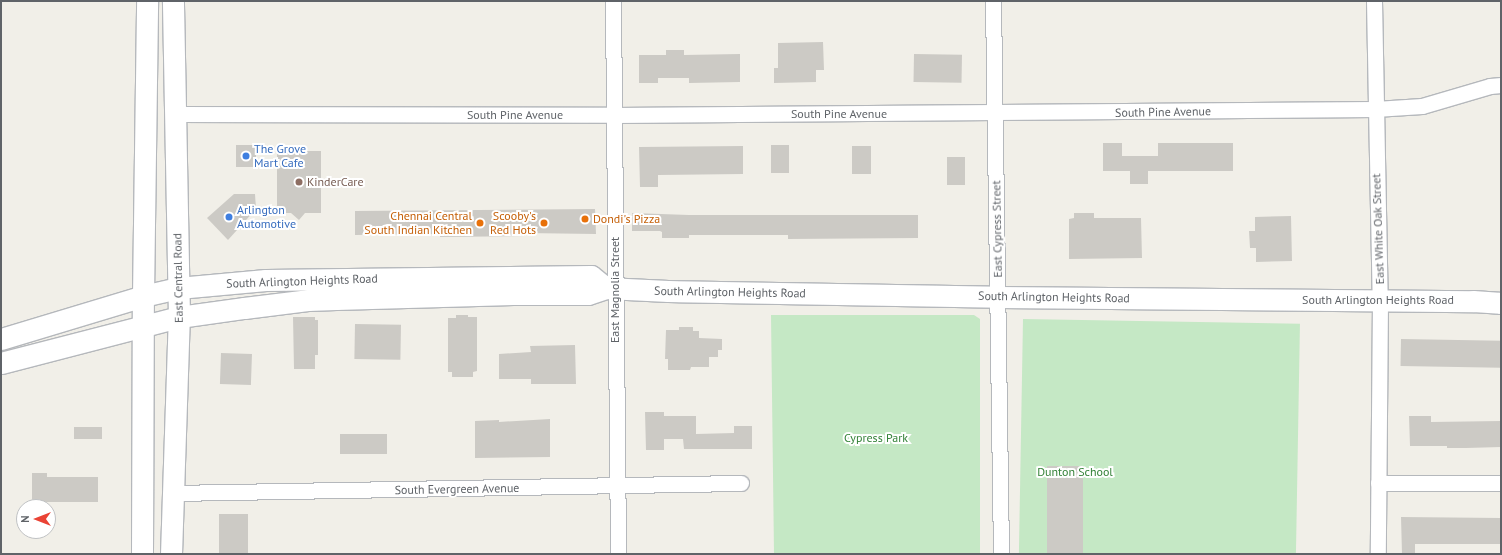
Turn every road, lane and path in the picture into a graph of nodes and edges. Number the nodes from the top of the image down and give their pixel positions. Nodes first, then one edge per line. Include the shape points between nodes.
1 (147, 1) edge
2 (173, 1) edge
3 (613, 1) edge
4 (993, 1) edge
5 (1374, 1) edge
6 (1501, 85) edge
7 (1375, 109) junction
8 (995, 113) junction
9 (174, 114) junction
10 (615, 115) junction
11 (178, 288) junction
12 (611, 288) junction
13 (143, 296) junction
14 (998, 297) junction
15 (1380, 301) junction
16 (1501, 303) edge
17 (179, 317) junction
18 (143, 326) junction
19 (1, 339) edge
20 (1, 362) edge
21 (741, 483) dead end
22 (1378, 483) junction
23 (1501, 483) edge
24 (618, 486) junction
25 (172, 493) junction
26 (142, 554) edge
27 (171, 554) edge
28 (618, 554) edge
29 (1001, 554) edge
30 (1378, 554) edge

1 - 13 main road
2 - 9 main road, East Central Road
3 - 10 street, East Magnolia Street
4 - 8 street, East Cypress Street
5 - 7 street, East White Oak Street
6 - 7 street, South Pine Avenue via 1422,106
7 - 8 street, South Pine Avenue
7 - 15 street, East White Oak Street
8 - 10 street, South Pine Avenue
8 - 14 street, East Cypress Street
9 - 10 street, South Pine Avenue
9 - 11 main road, East Central Road
10 - 12 street, East Magnolia Street
11 - 12 main road, South Arlington Heights Road via 266,280 592,276
11 - 13 main road, South Arlington Heights Road
11 - 17 main road, East Central Road
12 - 14 main road, South Arlington Heights Road
12 - 17 main road, South Arlington Heights Road via 588,294 308,300
12 - 24 street, East Magnolia Street
13 - 18 main road
13 - 19 main road, South Arlington Heights Road
14 - 15 main road, South Arlington Heights Road
14 - 29 street, East Cypress Street
15 - 16 main road, South Arlington Heights Road
15 - 22 street, East White Oak Street
17 - 18 main road, South Arlington Heights Road
17 - 25 main road, East Central Road
18 - 20 main road, South Arlington Heights Road
18 - 26 main road
21 - 24 street, South Evergreen Avenue
22 - 23 street
22 - 30 street, East White Oak Street
24 - 25 street, South Evergreen Avenue
24 - 28 street, East Magnolia Street
25 - 27 main road, East Central Road

